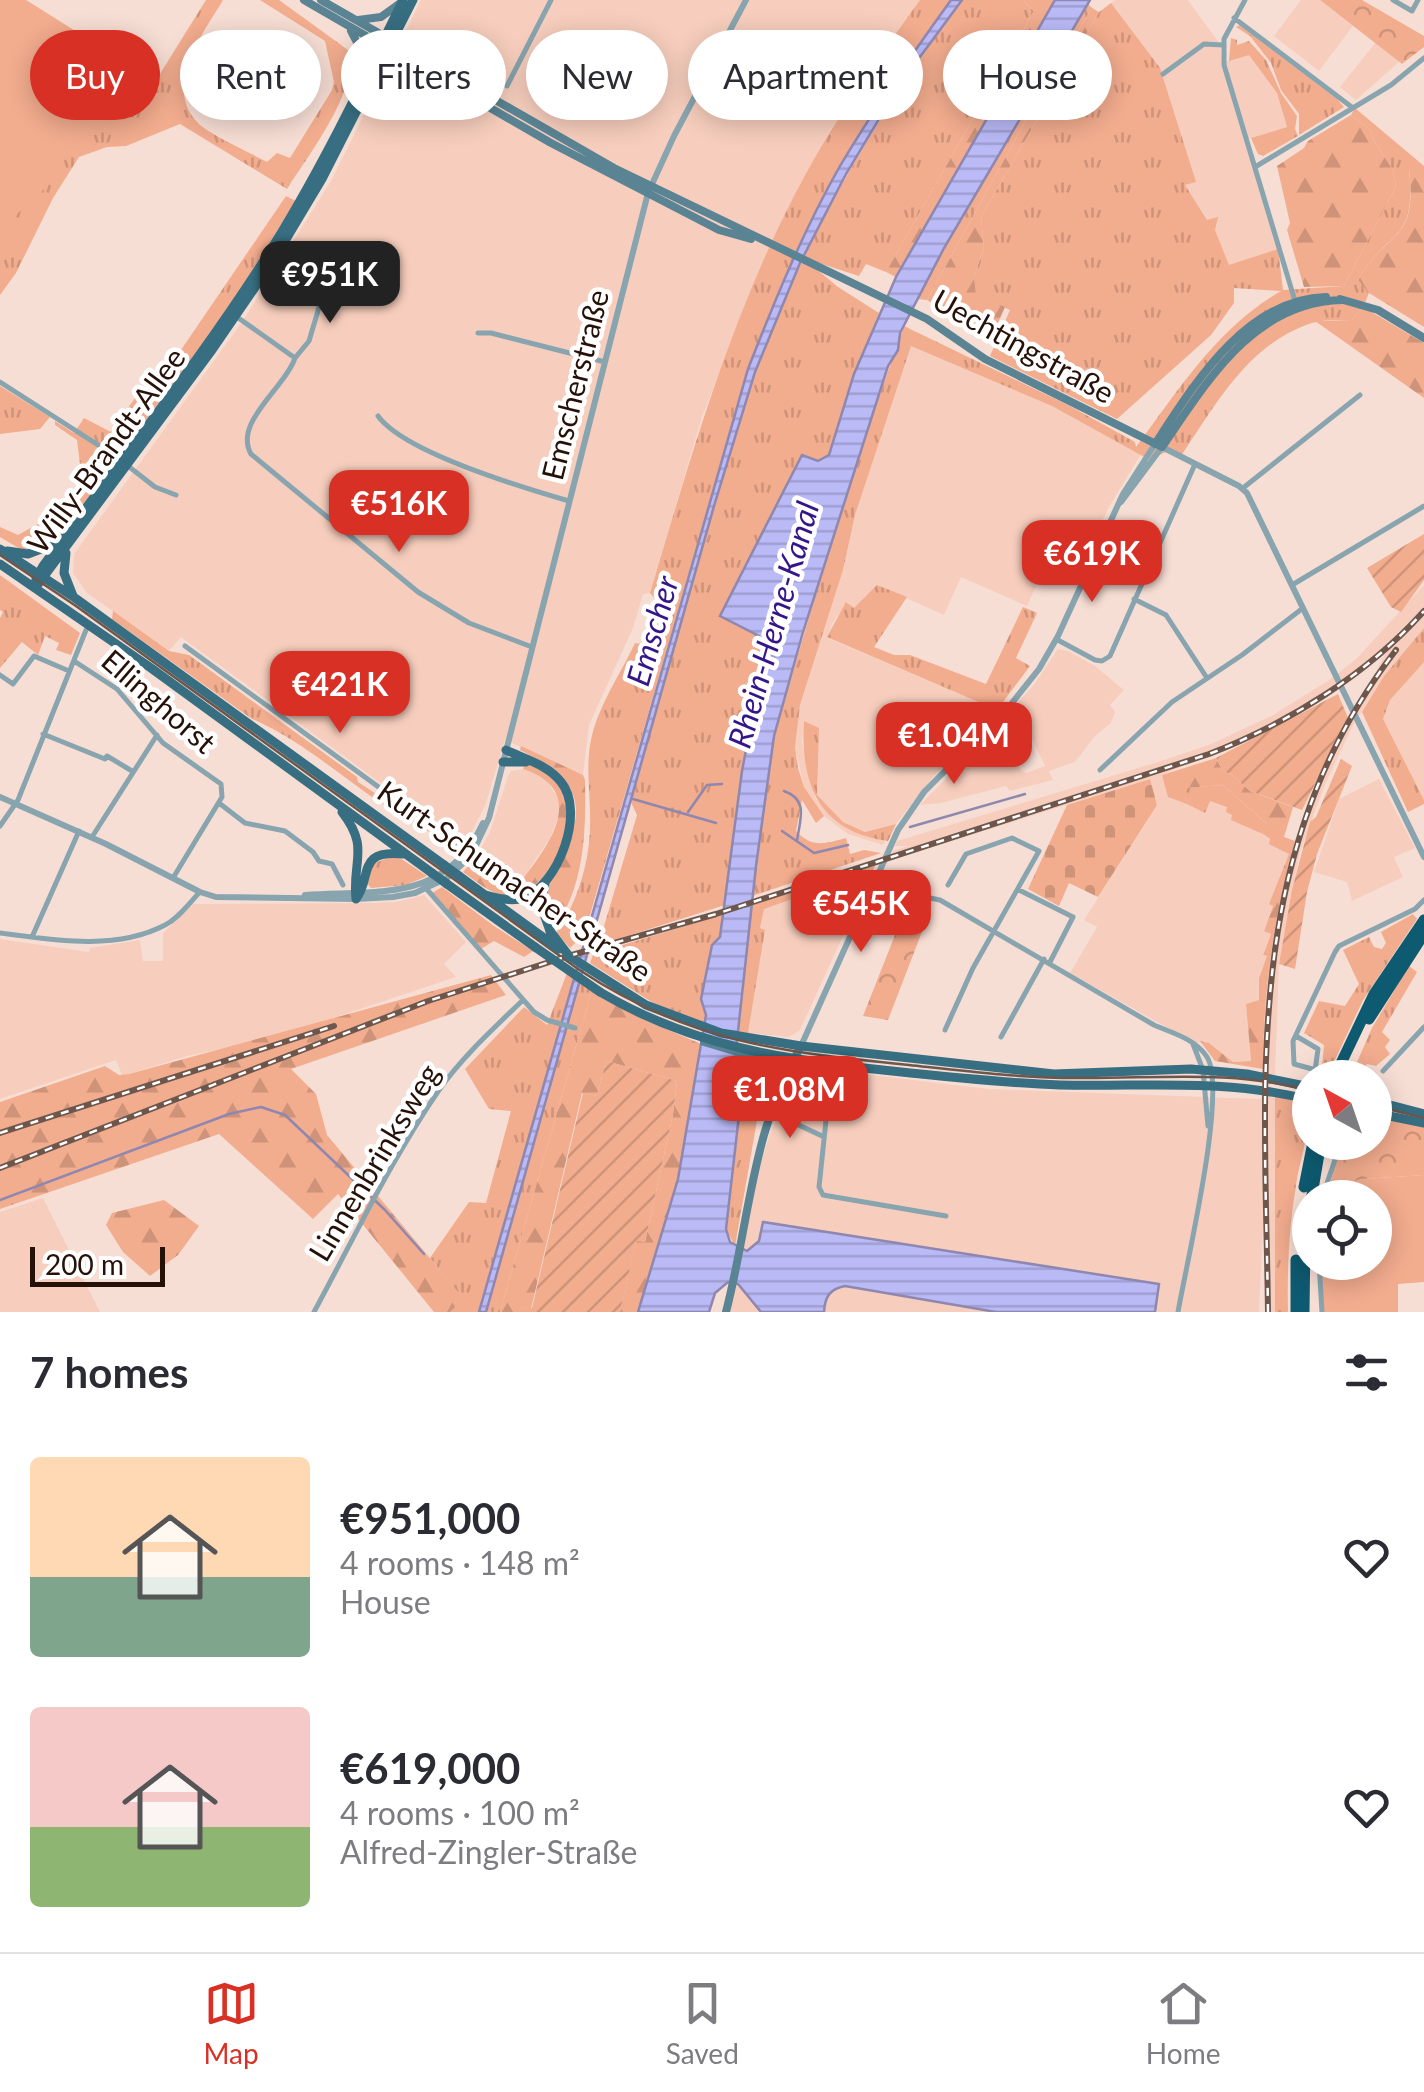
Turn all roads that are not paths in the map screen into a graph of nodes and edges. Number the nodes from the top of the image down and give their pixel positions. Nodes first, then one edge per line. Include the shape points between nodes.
1 (304, 0) edge
2 (321, 0) edge
3 (414, 0) edge
4 (551, 0) edge
5 (746, 0) edge
6 (1244, 0) edge
7 (1393, 0) edge
8 (1418, 0) edge
9 (403, 1) edge
10 (1234, 18) junction
11 (351, 23) junction
12 (354, 30) edge
13 (362, 30) edge
14 (392, 30) edge
15 (395, 30) edge
16 (1223, 45) junction
17 (1424, 58) edge
18 (1163, 74) dead end
19 (506, 86) dead end
20 (1354, 108) junction
21 (506, 111) edge
22 (506, 114) edge
23 (343, 120) edge
24 (352, 120) edge
25 (1255, 167) junction
26 (649, 190) junction
27 (344, 273) dead end
28 (1296, 305) junction
29 (232, 314) junction
30 (478, 333) dead end
31 (1424, 338) edge
32 (295, 358) junction
33 (605, 362) junction
34 (0, 382) edge
35 (1360, 396) dead end
36 (378, 416) dead end
37 (1158, 445) junction
38 (124, 462) junction
39 (1196, 464) junction
40 (1244, 488) junction
41 (176, 495) dead end
42 (569, 501) junction
43 (1424, 506) edge
44 (64, 543) junction
45 (1, 550) edge
46 (0, 564) edge
47 (42, 575) junction
48 (1292, 585) junction
49 (36, 587) junction
50 (75, 598) junction
51 (1134, 599) junction
52 (1303, 608) junction
53 (86, 630) dead end
54 (1056, 639) junction
55 (185, 646) dead end
56 (532, 646) junction
57 (74, 661) junction
58 (69, 671) junction
59 (0, 675) edge
60 (1207, 678) junction
61 (43, 734) junction
62 (156, 735) junction
63 (506, 750) junction
64 (503, 762) junction
65 (534, 763) junction
66 (1100, 770) dead end
67 (132, 772) junction
68 (0, 797) edge
69 (219, 803) junction
70 (336, 803) junction
71 (16, 804) junction
72 (0, 826) edge
73 (79, 831) junction
74 (92, 837) junction
75 (468, 854) junction
76 (408, 856) junction
77 (1424, 857) edge
78 (173, 878) junction
79 (546, 880) junction
80 (343, 886) dead end
81 (424, 886) junction
82 (872, 886) junction
83 (1018, 890) junction
84 (200, 892) junction
85 (357, 895) junction
86 (485, 895) junction
87 (940, 900) junction
88 (1424, 900) edge
89 (1424, 920) edge
90 (994, 930) junction
91 (0, 932) edge
92 (1424, 933) edge
93 (547, 935) junction
94 (32, 936) junction
95 (1047, 961) junction
96 (523, 1000) junction
97 (1424, 1027) edge
98 (575, 1028) dead end
99 (945, 1030) dead end
100 (1296, 1036) junction
101 (1001, 1038) dead end
102 (801, 1046) junction
103 (741, 1052) junction
104 (794, 1059) junction
105 (1294, 1060) edge
106 (1317, 1060) edge
107 (1343, 1060) edge
108 (1350, 1060) edge
109 (1392, 1061) edge
110 (1208, 1070) junction
111 (831, 1073) dead end
112 (783, 1083) junction
113 (1208, 1084) junction
114 (1292, 1090) edge
115 (1292, 1092) edge
116 (1392, 1106) edge
117 (771, 1112) junction
118 (1424, 1114) edge
119 (1392, 1116) edge
120 (1424, 1123) edge
121 (824, 1136) junction
122 (1310, 1160) edge
123 (1318, 1160) edge
124 (946, 1216) dead end
125 (1319, 1280) edge
126 (314, 1312) edge
127 (726, 1312) edge
128 (1178, 1312) edge
129 (1296, 1312) edge
130 (1304, 1312) edge
131 (1322, 1312) edge

1 - 11 main road
2 - 11 main road
3 - 15 main road, Willy-Brandt-Allee
4 - 19 street
5 - 26 street, Emscherstraße
6 - 10 street
7 - 8 street via 1412,11
9 - 11 main road via 381,17
9 - 14 main road, Willy-Brandt-Allee
10 - 16 street
10 - 20 street
11 - 12 main road
11 - 13 main road
16 - 18 street via 1204,44
16 - 25 street
17 - 20 street
20 - 25 street
21 - 26 main road
22 - 26 main road
23 - 29 main road, Willy-Brandt-Allee
24 - 29 main road, Willy-Brandt-Allee via 314,192
25 - 28 street
26 - 33 street, Emscherstraße
26 - 37 main road, Uechtingstraße via 880,295 942,327 985,360
27 - 32 street via 320,304 309,341
28 - 31 main road via 1342,300 1378,310
28 - 37 main road via 1263,315 1240,334
29 - 32 street
29 - 38 main road, Willy-Brandt-Allee
30 - 33 street
32 - 56 street via 246,432 251,454 408,585 471,624
33 - 42 street, Emscherstraße
34 - 38 street
35 - 40 street
36 - 42 street via 428,450
37 - 39 street, Uechtingstraße
37 - 54 street via 1120,503
38 - 41 street
38 - 44 main road, Willy-Brandt-Allee
39 - 40 street, Uechtingstraße
39 - 51 street
40 - 48 street
42 - 56 street, Emscherstraße
43 - 48 street
44 - 45 main road via 28,554
44 - 47 main road, Willy-Brandt-Allee
44 - 50 main road via 64,573
45 - 47 main road, Kurt-Schumacher-Straße
46 - 49 main road, Kurt-Schumacher-Straße
47 - 49 main road, Willy-Brandt-Allee
47 - 50 main road, Kurt-Schumacher-Straße
48 - 52 street
49 - 70 main road, Kurt-Schumacher-Straße
50 - 86 main road, Kurt-Schumacher-Straße, bridge
51 - 54 street via 1105,660
51 - 60 street via 1166,615
52 - 60 street
52 - 77 street
53 - 57 street
54 - 82 street via 1018,696 918,800
55 - 75 street
56 - 63 street, Emscherstraße
57 - 58 street
57 - 62 street, Ellinghorst via 117,689
58 - 59 street via 34,656 13,684
58 - 61 street
60 - 66 street
61 - 67 street
61 - 71 street
62 - 67 street
62 - 69 street, Ellinghorst via 221,784
63 - 64 street, Emscherstraße
63 - 65 main road
64 - 65 main road
64 - 75 street, Emscherstraße via 482,838
65 - 79 main road via 558,778 572,808 568,838
67 - 74 street
68 - 71 street
69 - 78 street
69 - 80 street via 245,823 291,835 319,861 332,864
70 - 76 main road, Kurt-Schumacher-Straße
70 - 85 main road via 357,836
71 - 72 street
71 - 73 street
73 - 74 street
73 - 94 street
74 - 78 street
75 - 81 street via 447,878
76 - 85 main road via 372,861
76 - 103 main road, Kurt-Schumacher-Straße, bridge via 600,992 651,1020
78 - 84 street
79 - 86 main road via 519,899
79 - 93 main road via 541,906
81 - 85 street via 393,898
81 - 96 street
82 - 87 street
82 - 102 street
83 - 87 street via 1039,851 1012,838 966,854
83 - 90 street
83 - 95 street via 1073,917
84 - 85 street
84 - 94 street via 168,924 140,935 88,942
86 - 93 main road, Kurt-Schumacher-Straße
87 - 90 street
88 - 100 street via 1337,948
89 - 107 highway via 1374,994
90 - 95 street
90 - 99 street
91 - 94 street
92 - 108 highway via 1371,1014
93 - 102 main road, Kurt-Schumacher-Straße, bridge via 646,1005 701,1027
95 - 101 street
95 - 110 street via 1193,1044
96 - 98 street via 536,1014
96 - 126 street, Linnenbrinksweg via 440,1088
97 - 109 street
100 - 105 street
100 - 106 street via 1318,1049
102 - 104 main road
102 - 110 main road, Kurt-Schumacher-Straße via 1054,1074
103 - 104 main road, Kurt-Schumacher-Straße
103 - 112 main road via 774,1063
104 - 112 main road
104 - 113 main road, Kurt-Schumacher-Straße via 1060,1085
110 - 113 street
110 - 114 main road, Kurt-Schumacher-Straße
111 - 121 street
112 - 117 main road
113 - 115 main road, Kurt-Schumacher-Straße
113 - 128 street via 1210,1134
116 - 118 main road
117 - 121 street
117 - 127 main road via 755,1158
119 - 120 main road
121 - 124 street via 823,1195
122 - 129 highway via 1297,1236
123 - 130 highway via 1305,1236
125 - 131 street

